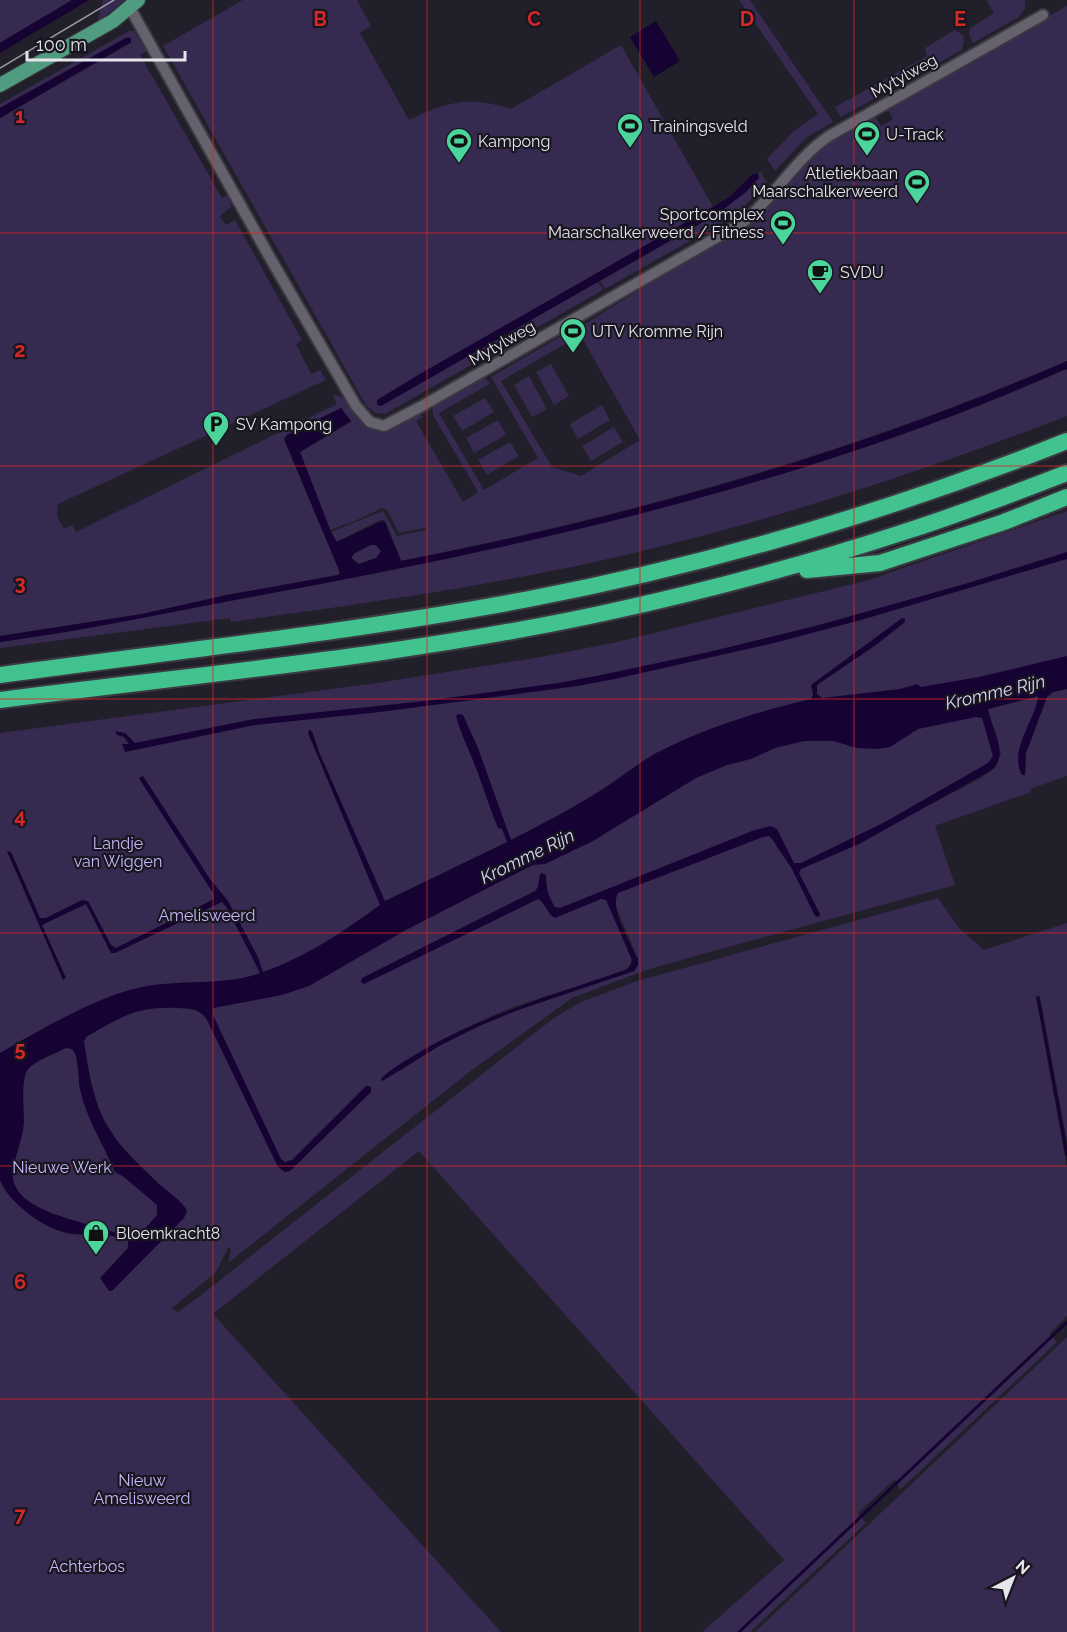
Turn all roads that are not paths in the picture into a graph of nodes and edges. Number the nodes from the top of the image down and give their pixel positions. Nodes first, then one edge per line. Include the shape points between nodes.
1 (150, 0) edge
2 (134, 4) edge
3 (1043, 15) dead end
4 (0, 85) edge
5 (1067, 441) edge
6 (1067, 473) edge
7 (1067, 497) edge
8 (763, 574) junction
9 (0, 675) edge
10 (0, 700) edge

1 - 2 main road
2 - 3 street, Mytylweg via 269,256 356,406 370,422 384,426 742,223 805,155 829,136
2 - 4 main road via 113,21
5 - 9 highway via 829,524 736,551 554,594 328,632
6 - 8 highway via 910,530
7 - 8 highway via 880,563
8 - 10 highway via 645,604 491,634

